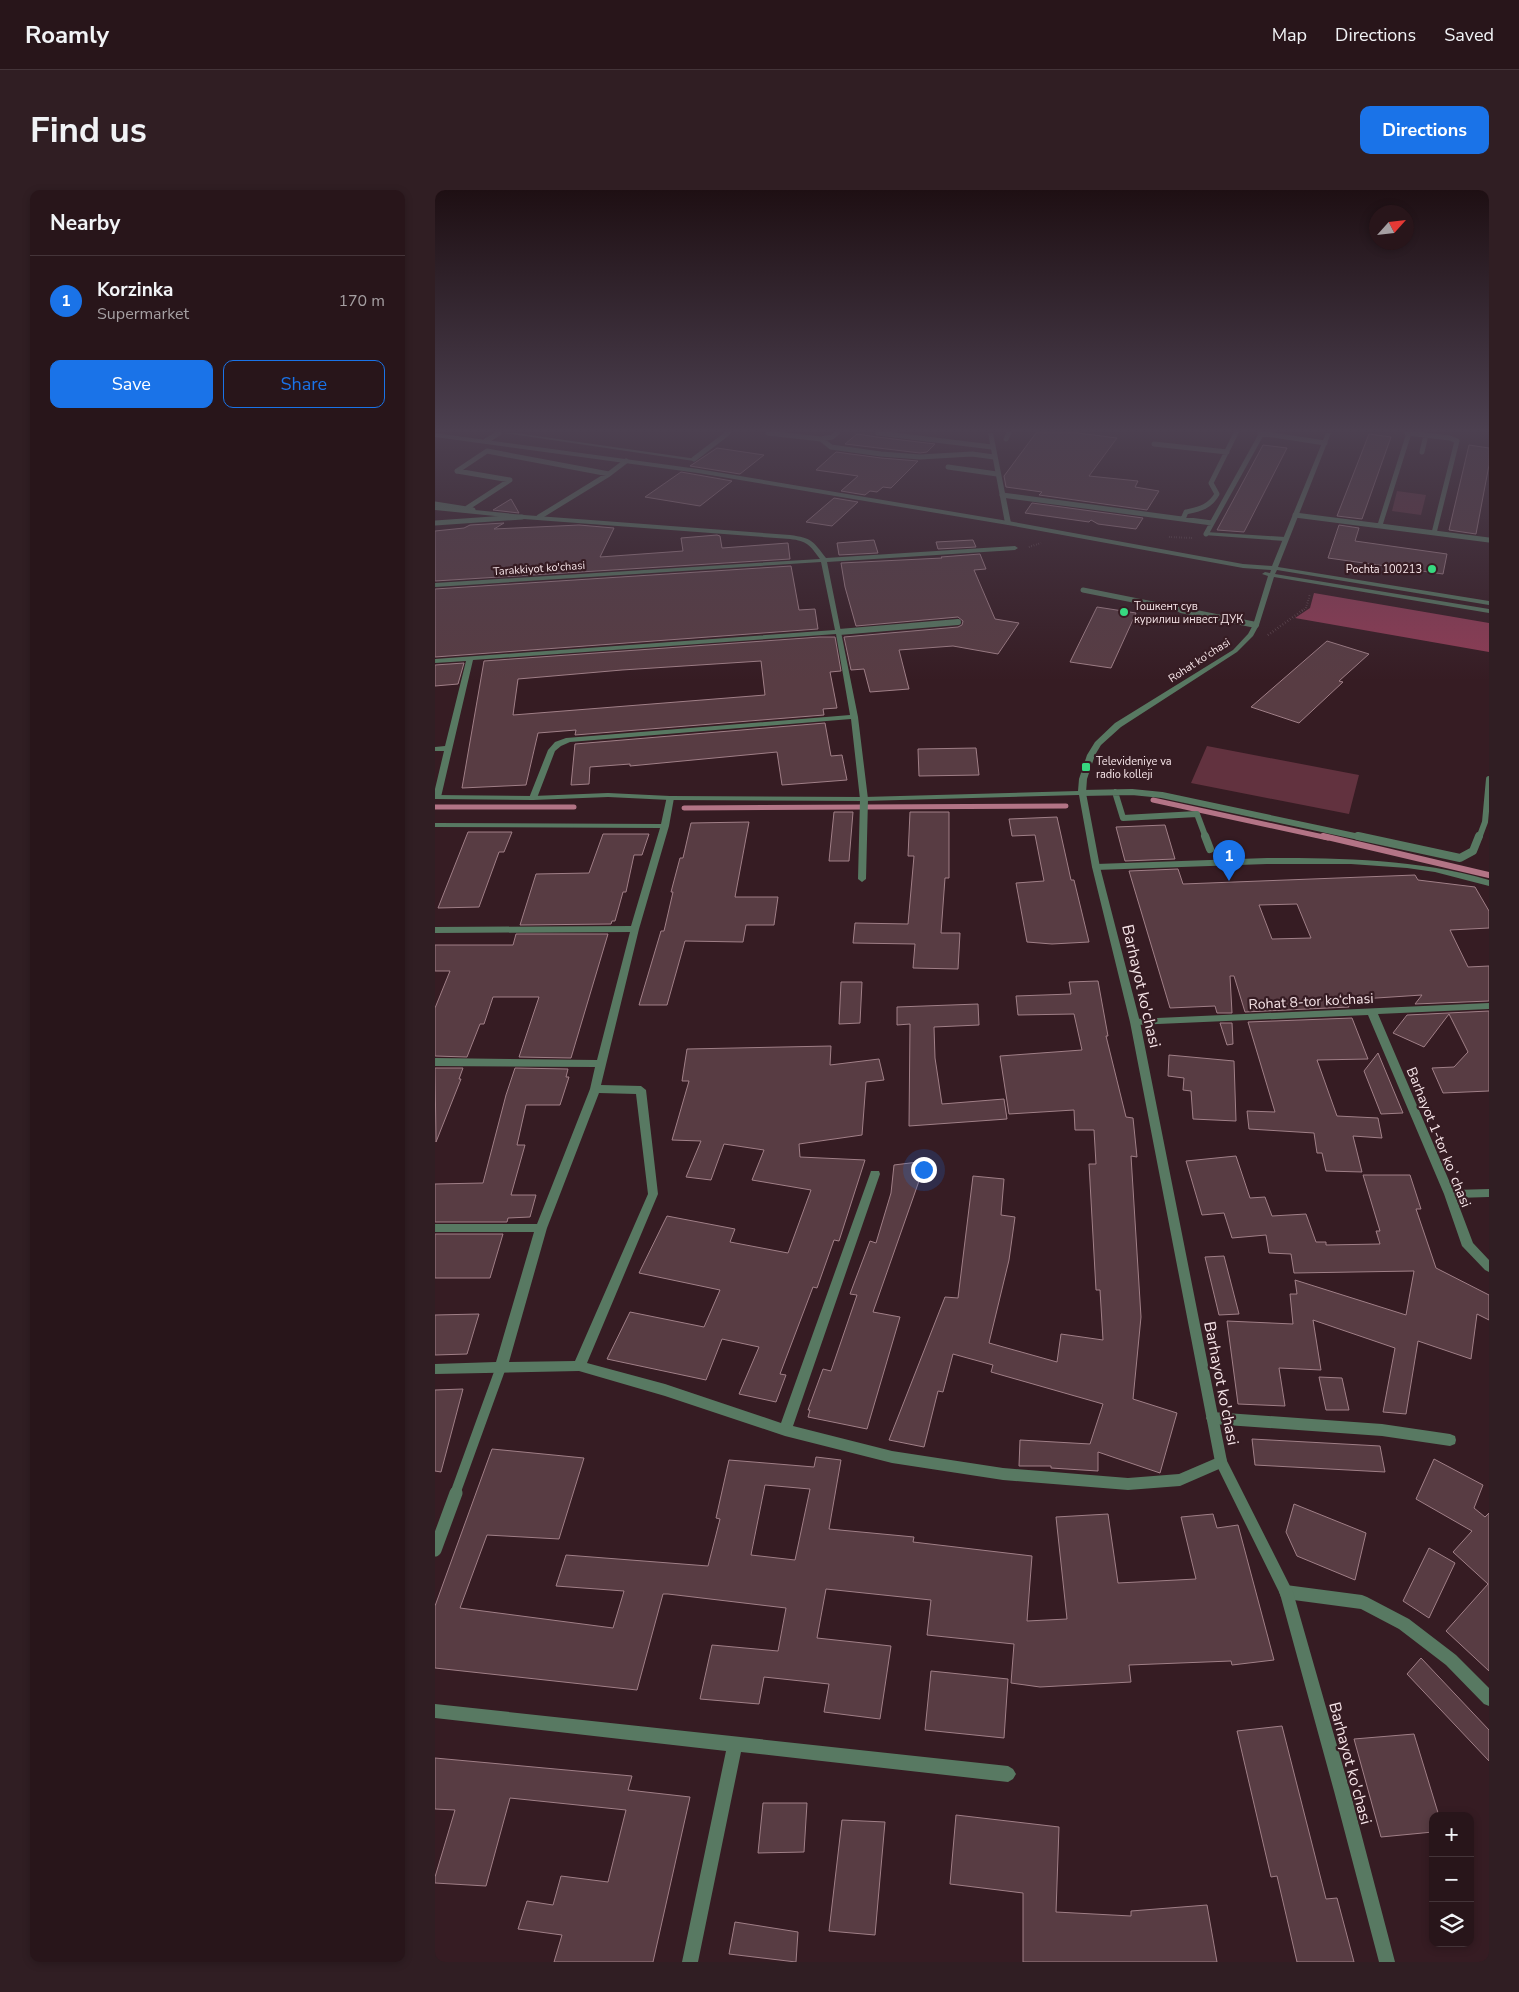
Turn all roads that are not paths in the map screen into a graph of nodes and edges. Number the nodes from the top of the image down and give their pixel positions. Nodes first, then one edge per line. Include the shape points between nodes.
1 (1295, 515) edge
2 (513, 516) edge
3 (964, 516) edge
4 (1006, 516) edge
5 (1158, 516) edge
6 (1185, 516) edge
7 (1216, 516) edge
8 (1301, 516) edge
9 (1383, 516) edge
10 (1438, 516) edge
11 (524, 517) junction
12 (539, 517) joint
13 (1183, 519) junction
14 (435, 523) edge
15 (1008, 523) junction
16 (1212, 523) junction
17 (1380, 525) junction
18 (1434, 533) junction
19 (1206, 534) joint
20 (1285, 539) junction
21 (1489, 540) edge
22 (1015, 548) dead end
23 (824, 560) junction
24 (1243, 566) junction
25 (1275, 568) junction
26 (1271, 577) junction
27 (435, 584) edge
28 (1083, 590) dead end
29 (1489, 604) edge
30 (1489, 611) edge
31 (957, 622) dead end
32 (1256, 626) junction
33 (839, 632) junction
34 (470, 658) junction
35 (435, 661) edge
36 (854, 717) junction
37 (449, 748) junction
38 (435, 749) edge
39 (1489, 779) edge
40 (1115, 792) junction
41 (1082, 793) junction
42 (436, 797) edge
43 (533, 798) junction
44 (669, 798) junction
45 (864, 799) junction
46 (435, 825) edge
47 (665, 826) junction
48 (1210, 849) dead end
49 (1096, 868) junction
50 (862, 879) dead end
51 (1489, 883) edge
52 (635, 929) junction
53 (435, 930) edge
54 (1489, 1006) edge
55 (1372, 1012) junction
56 (1135, 1022) junction
57 (435, 1062) edge
58 (602, 1064) junction
59 (595, 1090) junction
60 (875, 1174) dead end
61 (1489, 1193) edge
62 (1449, 1194) junction
63 (435, 1228) edge
64 (541, 1228) junction
65 (1489, 1267) edge
66 (579, 1366) junction
67 (501, 1367) junction
68 (435, 1369) edge
69 (1212, 1418) junction
70 (785, 1430) junction
71 (1450, 1440) dead end
72 (1221, 1462) junction
73 (435, 1550) edge
74 (1286, 1592) junction
75 (1489, 1698) edge
76 (435, 1711) edge
77 (735, 1744) junction
78 (1008, 1774) dead end
79 (691, 1962) edge
80 (1387, 1962) edge

1 - 20 street, Rohat ko'chasi
2 - 11 street
3 - 15 street
4 - 15 street
5 - 13 lane
6 - 13 lane
7 - 16 lane
8 - 17 lane
9 - 17 lane
10 - 18 lane
11 - 12 street
11 - 14 lane
12 - 23 street via 804,539
13 - 16 lane
15 - 24 street
16 - 19 lane
17 - 18 lane
18 - 21 lane
19 - 20 street
20 - 25 street, Rohat ko'chasi
22 - 23 street, Tarakkiyot ko'chasi
23 - 27 street, Tarakkiyot ko'chasi
23 - 33 street
24 - 25 street
24 - 26 street
25 - 26 street, Rohat ko'chasi
25 - 29 street
26 - 30 street
26 - 32 street, Rohat ko'chasi
28 - 32 lane
31 - 33 lane
32 - 41 street, Rohat ko'chasi via 1235,650 1108,734 1091,755
33 - 34 street
33 - 36 street
34 - 35 street
34 - 37 street
36 - 43 street via 569,740 552,750
36 - 45 street
37 - 38 street
37 - 42 street
39 - 40 lane via 1485,822 1473,851 1460,858 1162,795
40 - 41 lane
40 - 48 lane via 1123,818 1197,814
41 - 45 street
41 - 49 street, Barhayot ko'chasi
42 - 43 street
43 - 44 street via 608,795
44 - 45 street
44 - 47 street
45 - 50 street
46 - 47 street
47 - 52 street
49 - 51 street via 1335,860 1409,865
49 - 56 street, Barhayot ko'chasi
52 - 53 street
52 - 58 street
54 - 55 street, Rohat 8-tor ko‘chasi
55 - 56 street, Rohat 8-tor ko‘chasi
55 - 62 street, Barhayot 1-tor koʻchasi
56 - 69 street, Barhayot ko'chasi
57 - 58 street
58 - 59 street
59 - 64 street
59 - 66 street via 641,1090 653,1194
60 - 70 street
61 - 62 street
62 - 65 street, Barhayot 1-tor koʻchasi via 1468,1246
63 - 64 street
64 - 67 street
66 - 67 street
66 - 70 street via 665,1390
67 - 68 street
67 - 73 lane
69 - 71 street via 1382,1430
69 - 72 street, Barhayot ko'chasi
70 - 72 street via 892,1457 1003,1474 1128,1484 1180,1480
72 - 74 street, Barhayot ko'chasi
74 - 75 street via 1363,1602 1412,1630 1451,1660
74 - 80 street, Barhayot ko'chasi
76 - 77 street
77 - 78 street
77 - 79 street

